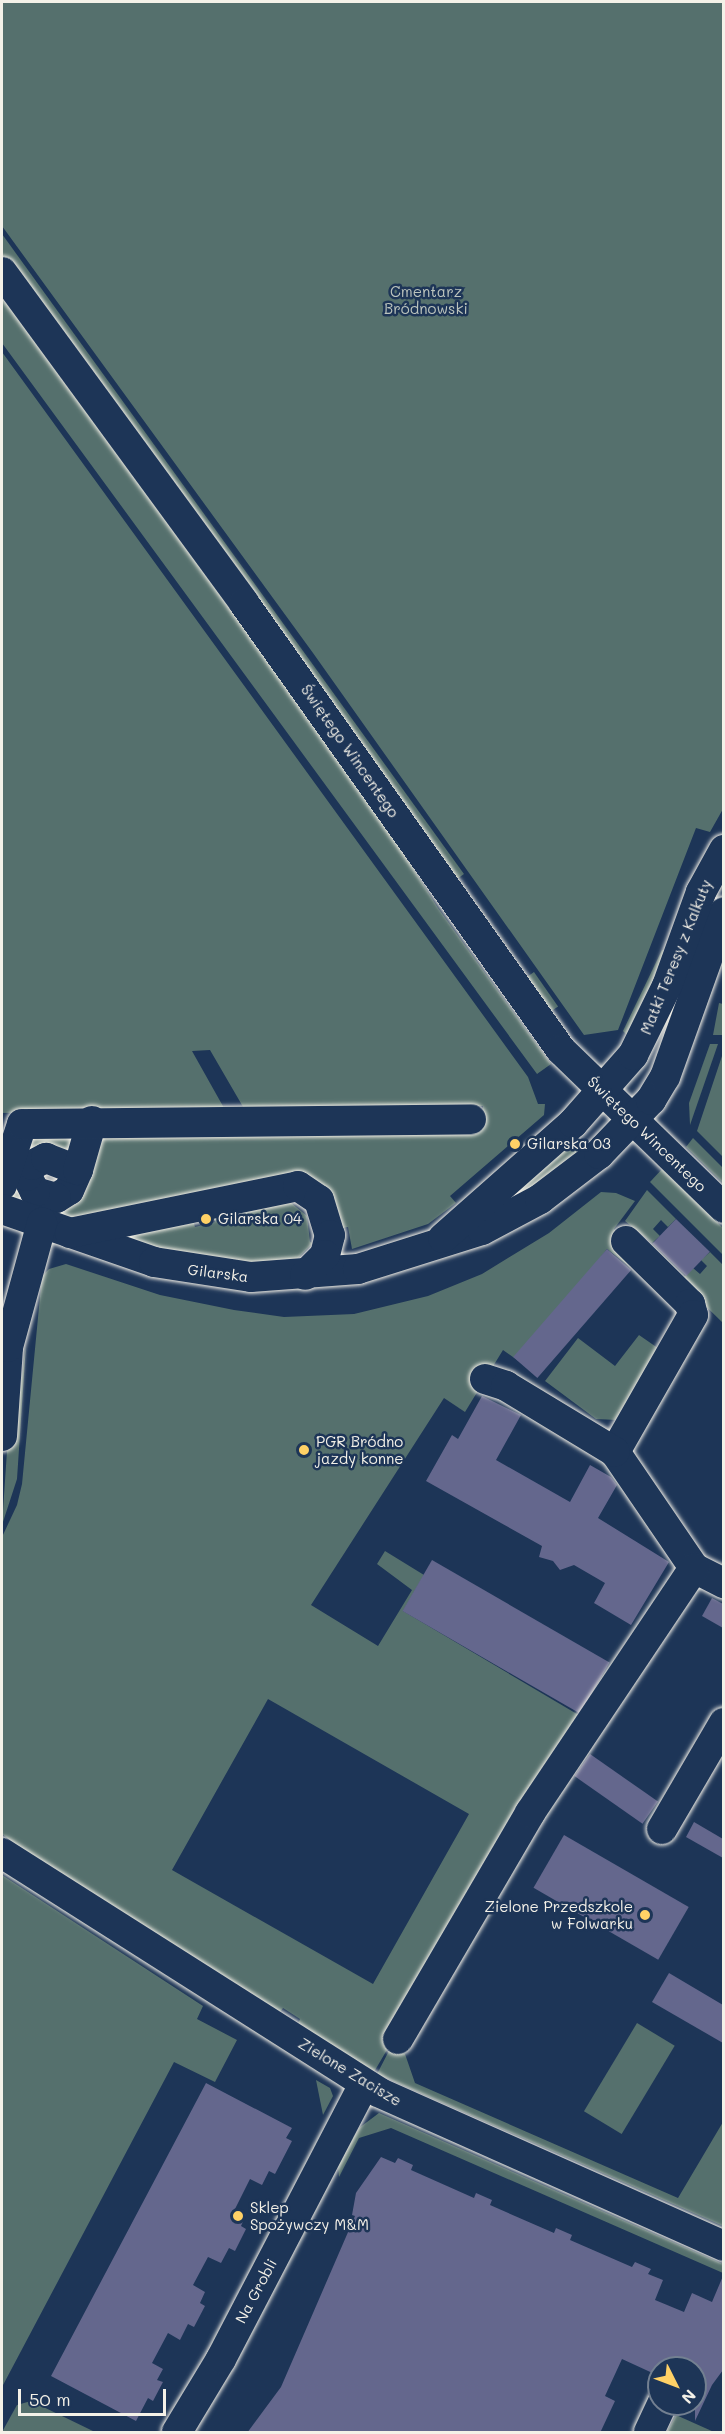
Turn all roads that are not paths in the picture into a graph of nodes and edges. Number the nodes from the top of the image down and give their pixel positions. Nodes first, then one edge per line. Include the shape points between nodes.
1 (2, 272) edge
2 (723, 850) edge
3 (723, 912) edge
4 (603, 1090) junction
5 (471, 1119) dead end
6 (635, 1120) junction
7 (92, 1122) junction
8 (78, 1170) dead end
9 (2, 1185) edge
10 (723, 1208) edge
11 (2, 1209) edge
12 (56, 1228) junction
13 (439, 1241) junction
14 (626, 1241) dead end
15 (305, 1275) junction
16 (486, 1379) dead end
17 (2, 1436) edge
18 (615, 1452) junction
19 (694, 1568) junction
20 (723, 1583) edge
21 (723, 1723) edge
22 (662, 1829) dead end
23 (10, 1866) edge
24 (398, 2039) dead end
25 (364, 2084) junction
26 (723, 2246) edge
27 (657, 2416) edge
28 (177, 2433) edge
29 (649, 2433) edge

1 - 4 street, Świętego Wincentego via 251,612 561,1050
2 - 4 street, Matki Teresy z Kalkuty via 701,892 649,1027 633,1055
3 - 6 street, Matki Teresy z Kalkuty via 665,1077
4 - 6 street, Świętego Wincentego
4 - 13 street, Gilarska via 573,1123
5 - 7 street
6 - 10 street, Świętego Wincentego
6 - 13 street, Gilarska via 599,1154 524,1210 482,1230
7 - 8 street
7 - 9 street via 22,1124
11 - 12 street, Gilarska
12 - 15 street, Gilarska via 181,1269 251,1277
12 - 15 street via 298,1186 319,1200 330,1234 325,1255
12 - 17 street via 8,1347
13 - 15 street, Gilarska via 358,1269
14 - 18 street via 690,1304 693,1315
16 - 18 street via 506,1386
18 - 19 street
19 - 20 street
19 - 24 street via 530,1813
21 - 22 street
23 - 25 street, Zielone Zacisze via 82,1901
25 - 26 street, Zielone Zacisze
25 - 28 street, Na Grobli via 221,2359
27 - 29 street

